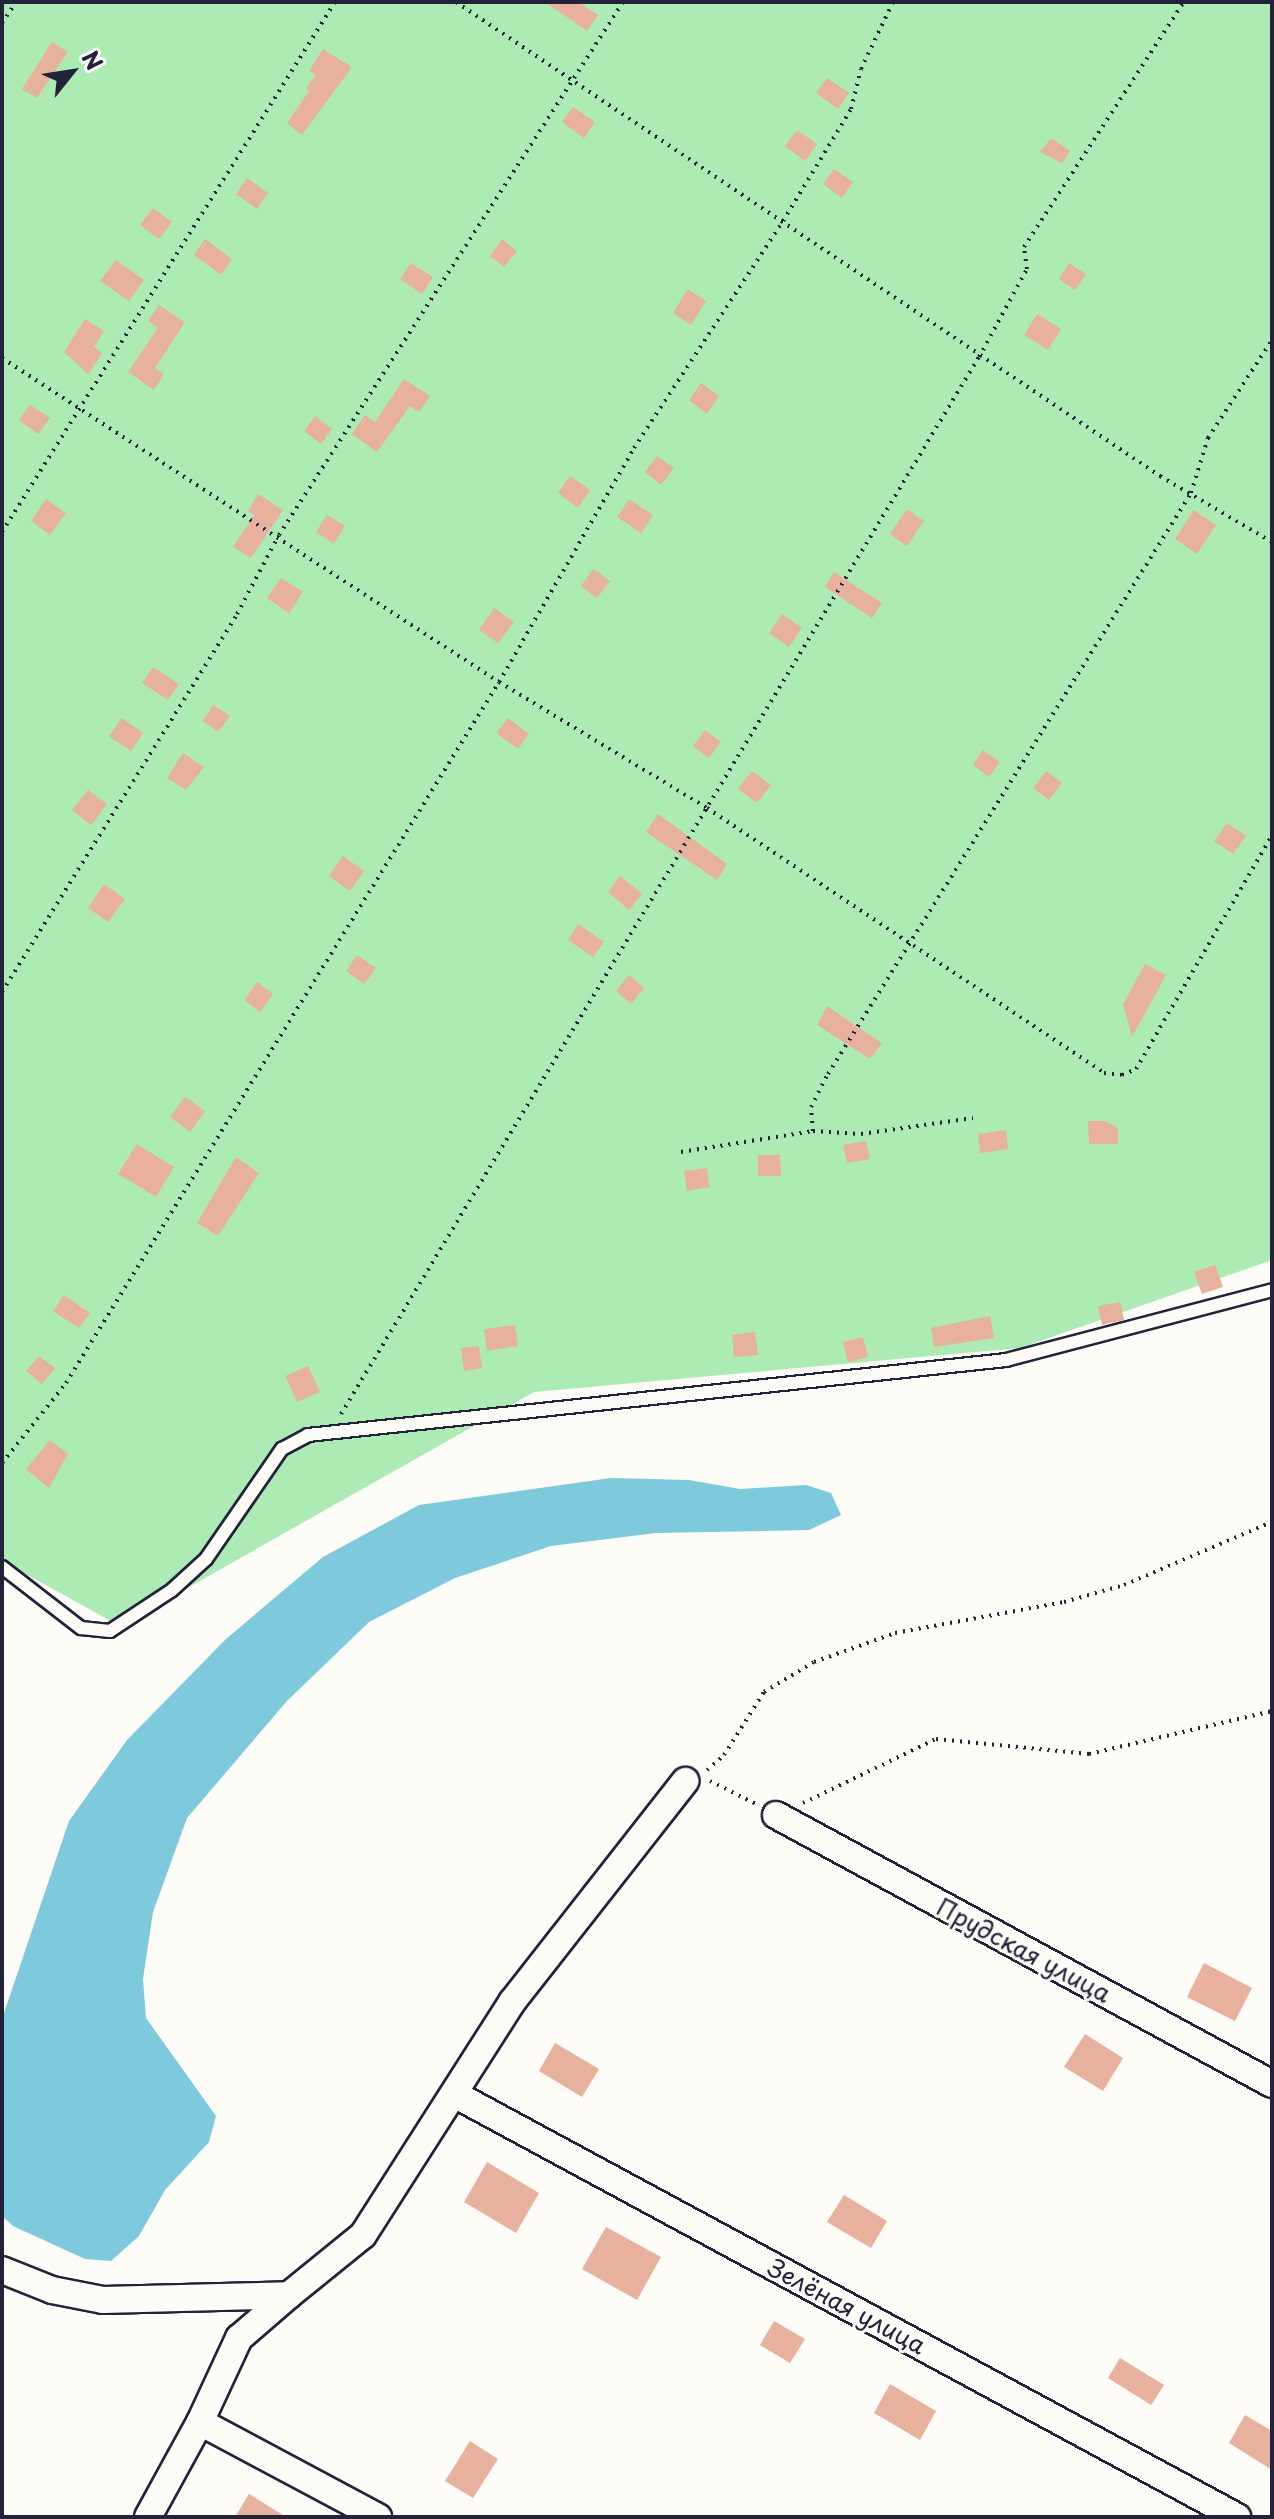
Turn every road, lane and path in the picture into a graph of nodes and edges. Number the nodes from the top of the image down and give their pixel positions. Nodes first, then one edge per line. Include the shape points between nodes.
1 (16, 2) edge
2 (335, 2) edge
3 (456, 2) edge
4 (623, 2) edge
5 (893, 2) edge
6 (1184, 2) edge
7 (2, 23) edge
8 (572, 77) junction
9 (783, 221) junction
10 (1272, 340) edge
11 (979, 357) junction
12 (2, 358) edge
13 (77, 410) junction
14 (1191, 493) junction
15 (2, 532) edge
16 (279, 535) junction
17 (1272, 542) edge
18 (499, 682) junction
19 (707, 808) junction
20 (1272, 835) edge
21 (911, 942) junction
22 (2, 992) edge
23 (973, 1118) dead end
24 (813, 1131) junction
25 (681, 1152) dead end
26 (1272, 1290) edge
27 (331, 1430) junction
28 (2, 1463) edge
29 (1272, 1522) edge
30 (2, 1567) edge
31 (1272, 1711) edge
32 (685, 1781) junction
33 (776, 1815) junction
34 (1272, 2084) edge
35 (456, 2095) junction
36 (2, 2270) edge
37 (289, 2295) junction
38 (200, 2422) junction
39 (148, 2517) edge
40 (378, 2517) edge
41 (1237, 2517) edge

1 - 7 path
2 - 13 path
3 - 8 path
4 - 8 path
5 - 9 path via 861,69 851,109
6 - 11 path via 1024,247 1027,269
8 - 9 path
8 - 16 path
9 - 11 path
9 - 18 path via 634,448
10 - 14 path via 1208,438
11 - 14 path
11 - 19 path
12 - 13 path
13 - 15 path
13 - 16 path
14 - 17 path
14 - 21 path
16 - 18 path
16 - 22 path via 237,614
18 - 19 path
18 - 28 path via 66,1383
19 - 21 path
19 - 27 path
20 - 21 path via 1136,1069 1122,1075 1104,1073
21 - 24 path via 828,1074 811,1107
23 - 24 path via 861,1134
24 - 25 path
26 - 27 lane via 1006,1360
27 - 30 lane via 282,1449 206,1559 172,1590 110,1631 81,1628
29 - 32 path via 1124,1585 1064,1602 895,1633 814,1662 764,1692 724,1755
31 - 33 path via 1089,1754 936,1739
32 - 33 path via 714,1781
32 - 35 street via 512,2002
33 - 34 street, Прудская улица
35 - 37 street via 363,2235
35 - 41 street, Зелёная улица
36 - 37 street via 52,2290 103,2300
37 - 38 street via 239,2338
38 - 39 street
38 - 40 street

